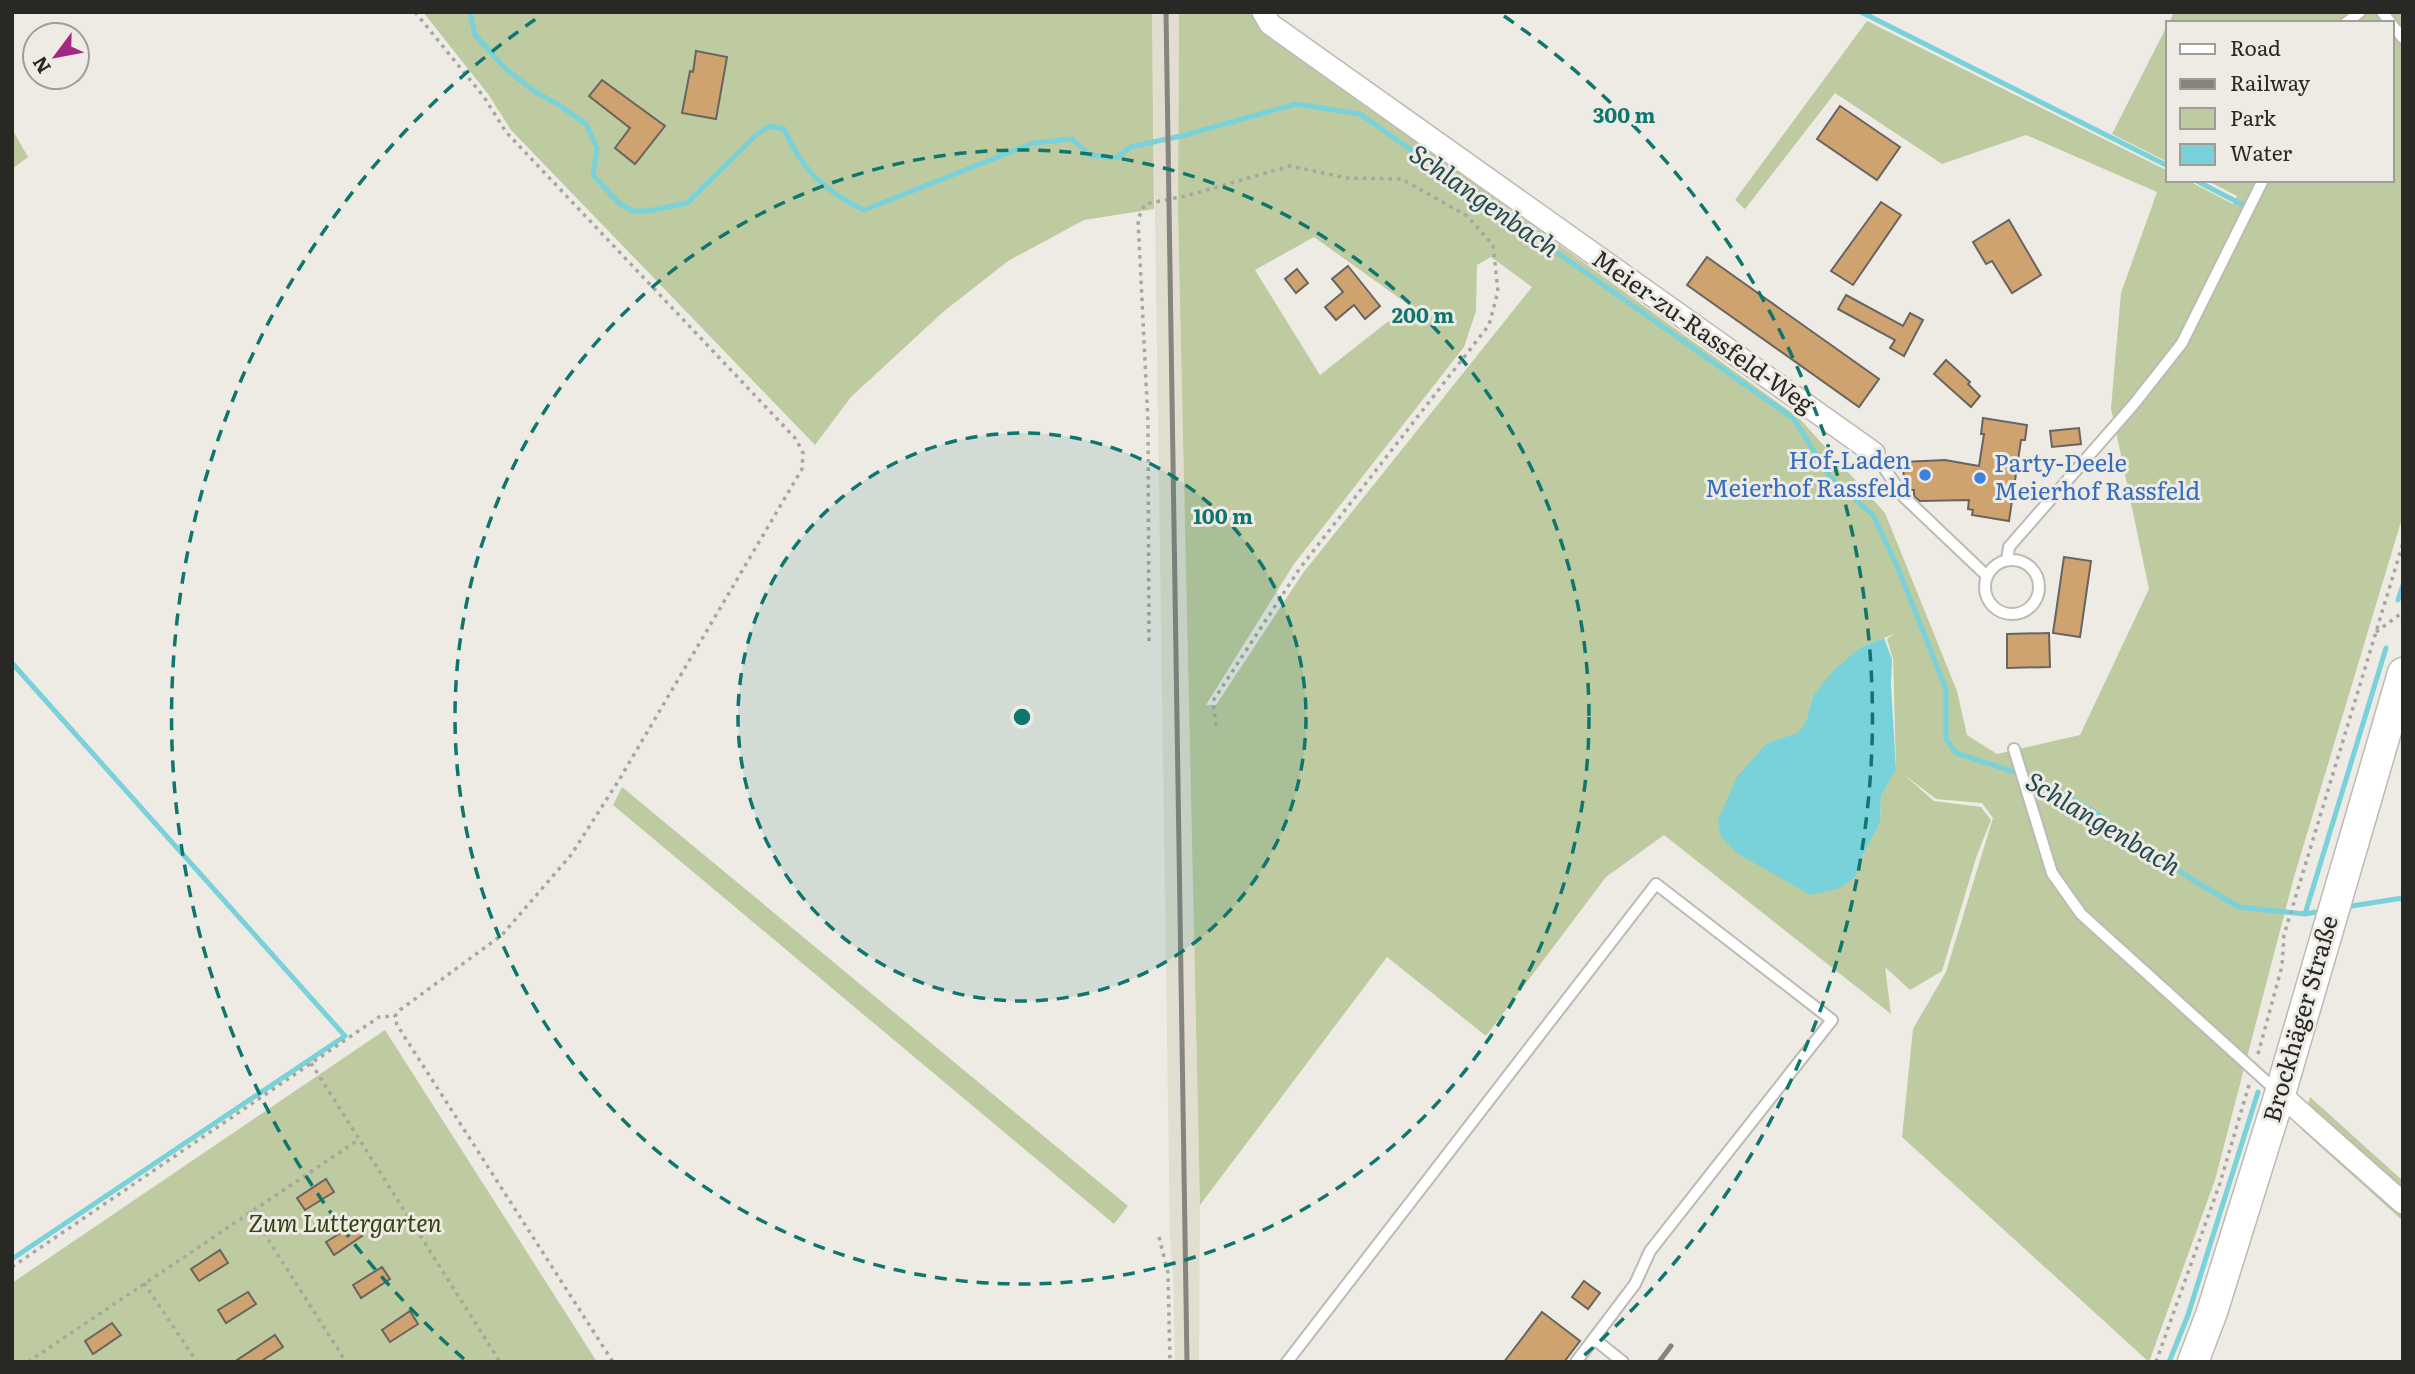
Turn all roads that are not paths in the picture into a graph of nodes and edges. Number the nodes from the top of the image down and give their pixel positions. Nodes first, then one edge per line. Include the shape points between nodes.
1 (1263, 12) edge
2 (2262, 182) edge
3 (1874, 453) joint
4 (2007, 560) junction
5 (1987, 576) junction
6 (2403, 673) edge
7 (2014, 749) dead end
8 (2280, 1094) junction
9 (2403, 1203) edge
10 (1594, 1339) junction
11 (1287, 1362) edge
12 (1576, 1362) edge
13 (1623, 1362) edge
14 (2193, 1362) edge

1 - 3 street, Meier-zu-Rassfeld-Weg via 1270,24 1429,139
2 - 4 lane via 2182,343 2009,547
3 - 5 lane via 1904,497
4 - 5 lane via 1995,565
4 - 5 lane via 2020,561 2035,572 2040,589 2033,606 2017,615 1999,612 1989,602
6 - 8 main road, Brockhäger Straße
7 - 8 lane via 2052,873 2081,914
8 - 9 street
8 - 14 main road, Brockhäger Straße via 2213,1312
10 - 11 lane via 1635,1284 1650,1251 1832,1020 1657,884
10 - 12 lane
10 - 13 lane

